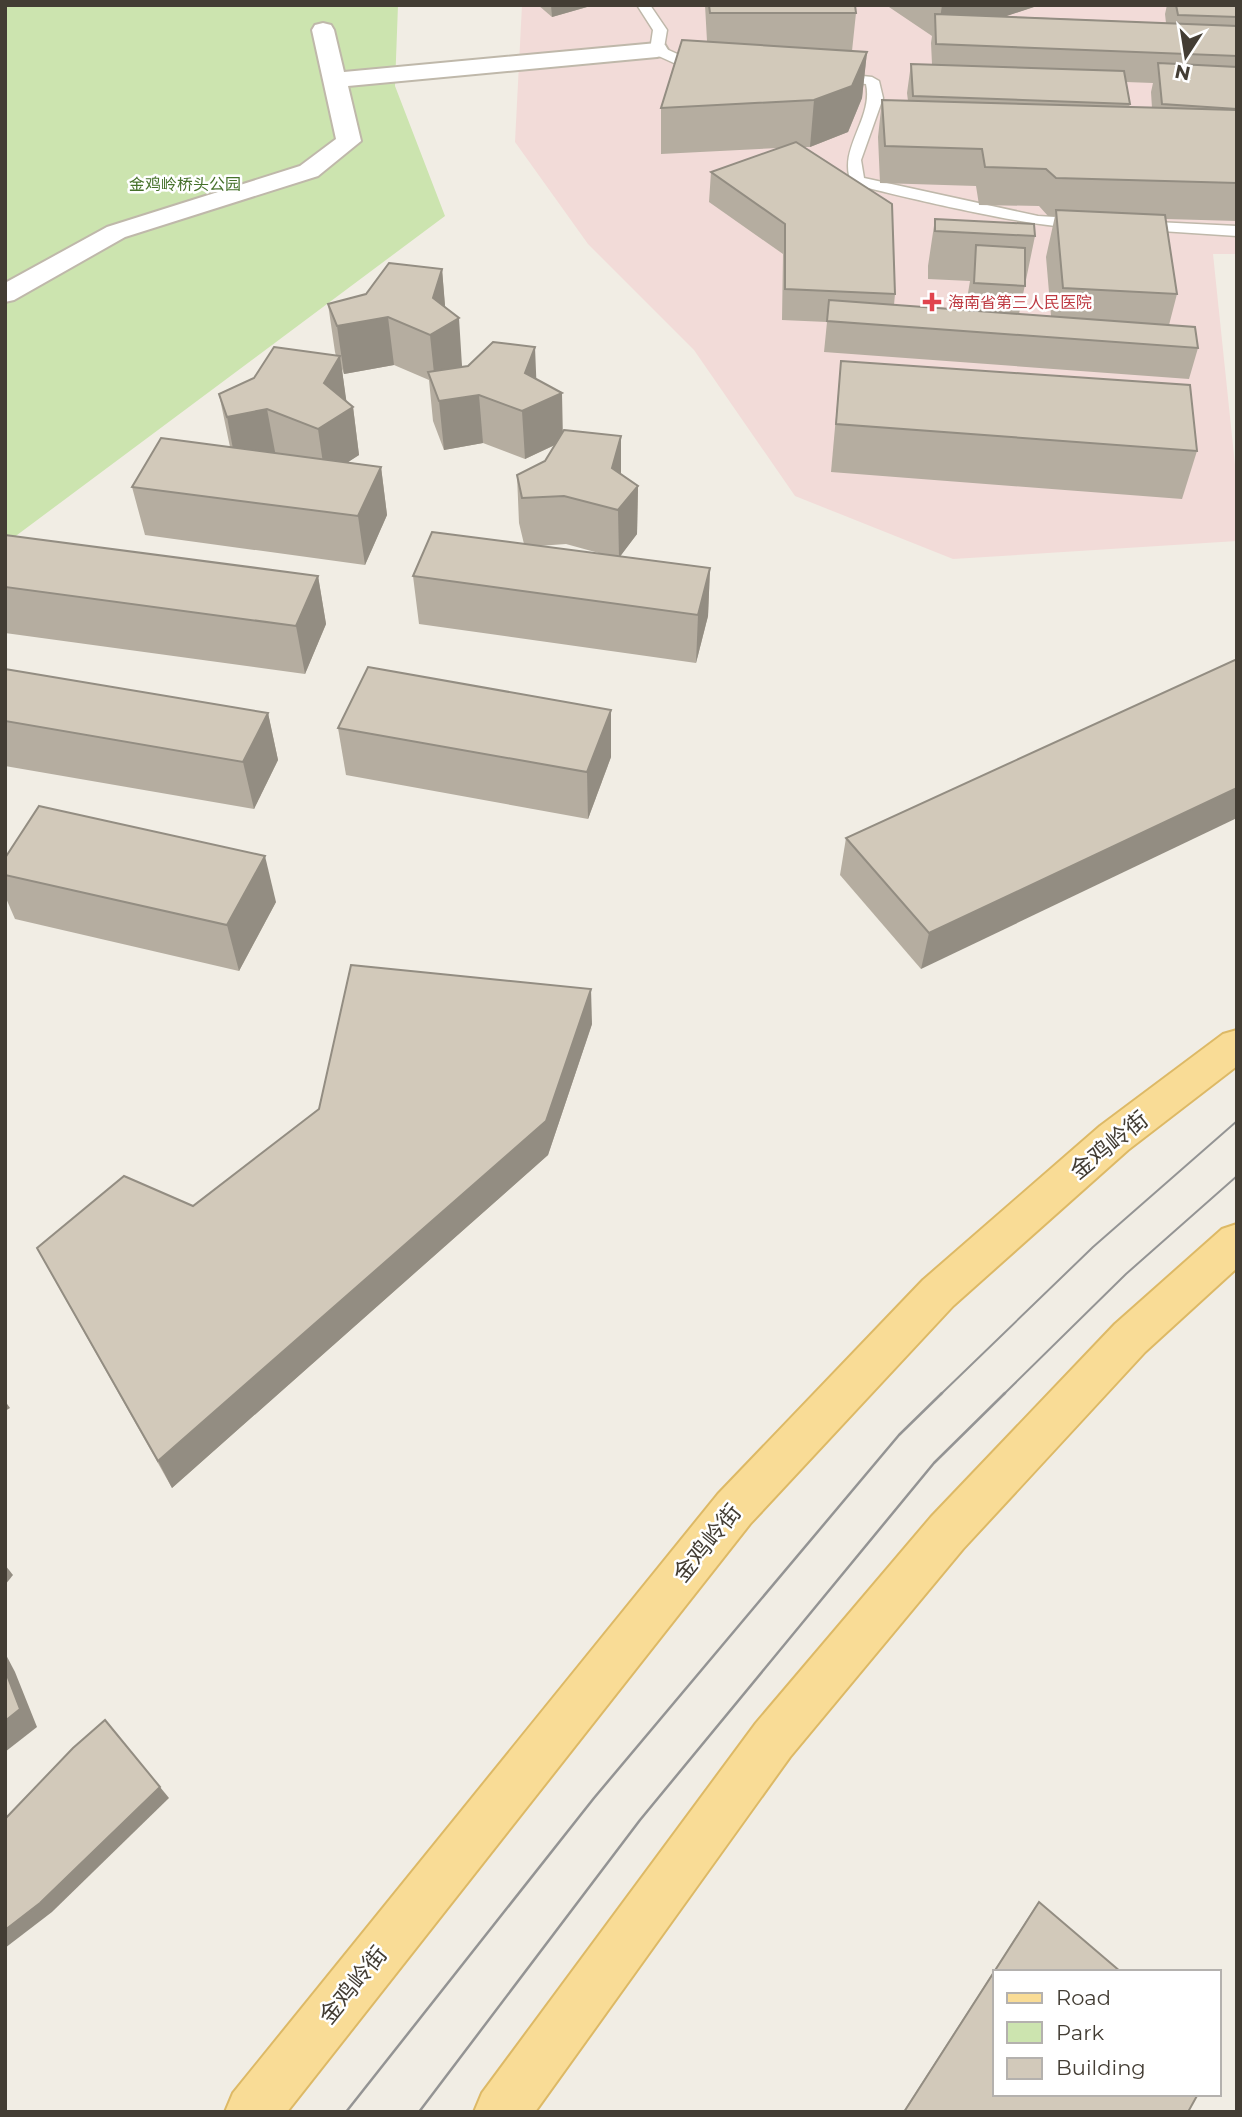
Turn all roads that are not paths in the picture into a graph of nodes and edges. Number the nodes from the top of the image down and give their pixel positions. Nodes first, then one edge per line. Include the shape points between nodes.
1 (643, 5) edge
2 (323, 30) dead end
3 (657, 50) junction
4 (718, 67) edge
5 (824, 76) edge
6 (335, 80) junction
7 (1237, 231) edge
8 (5, 293) edge
9 (1237, 1045) edge
10 (1237, 1242) edge
11 (252, 2112) edge
12 (501, 2112) edge

1 - 3 lane via 660,30
2 - 6 street
3 - 4 lane via 690,65
3 - 6 street
5 - 7 lane via 872,81 876,98 854,160 857,181 1038,221
6 - 8 street via 349,141 309,171 116,232
9 - 11 main road, 金鸡岭街 via 1114,1138 937,1293 734,1509
10 - 12 main road via 1130,1338 921,1564 773,1740

